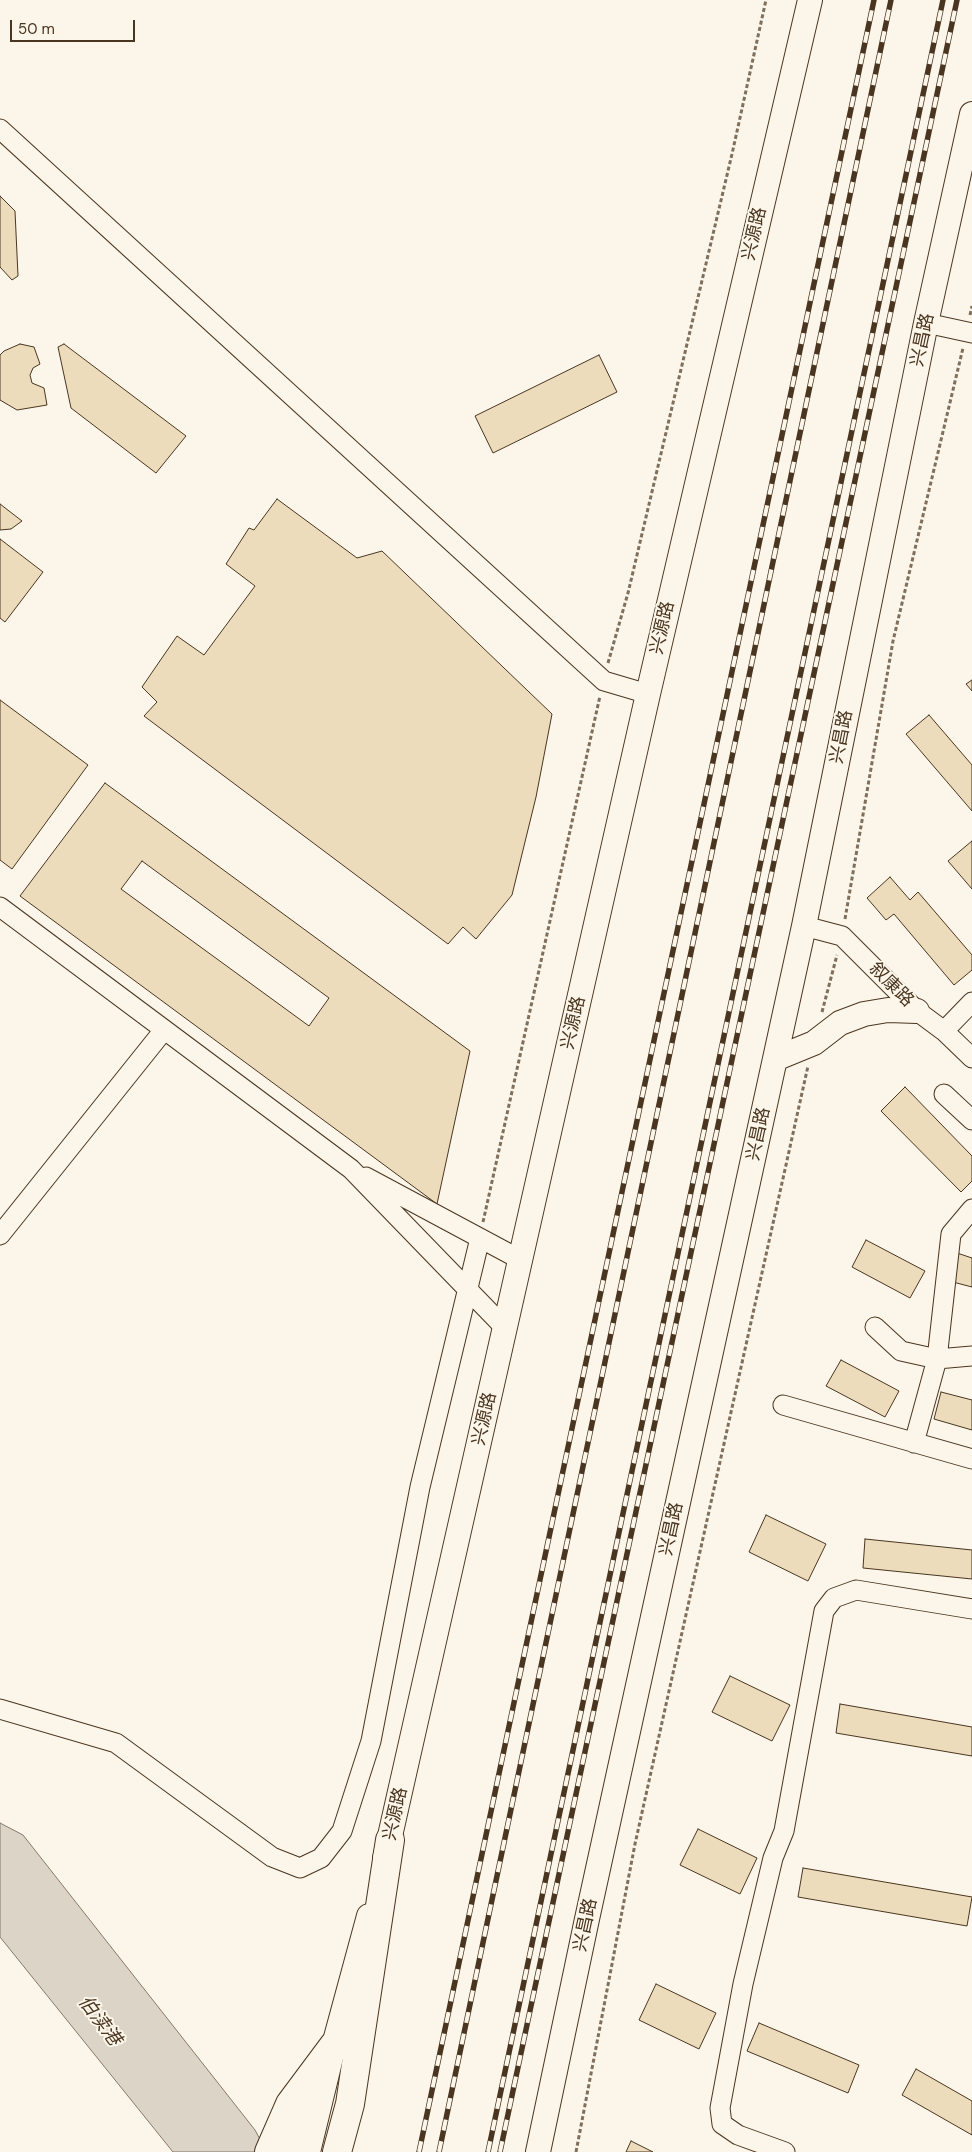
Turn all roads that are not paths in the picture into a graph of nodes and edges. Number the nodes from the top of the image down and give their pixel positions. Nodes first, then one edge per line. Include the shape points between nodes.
1 (810, 0) edge
2 (972, 114) edge
3 (0, 129) edge
4 (926, 323) junction
5 (970, 332) edge
6 (648, 694) junction
7 (0, 907) edge
8 (804, 926) junction
9 (972, 1002) edge
10 (917, 1011) junction
11 (164, 1030) junction
12 (944, 1031) junction
13 (775, 1058) junction
14 (972, 1058) edge
15 (944, 1094) dead end
16 (972, 1120) edge
17 (351, 1169) junction
18 (972, 1209) edge
19 (0, 1235) edge
20 (480, 1238) junction
21 (521, 1260) junction
22 (468, 1290) junction
23 (875, 1327) dead end
24 (506, 1329) junction
25 (972, 1356) edge
26 (937, 1359) junction
27 (783, 1405) dead end
28 (914, 1443) junction
29 (972, 1459) edge
30 (972, 1609) edge
31 (0, 1709) edge
32 (390, 1840) junction
33 (334, 2046) junction
34 (269, 2152) edge
35 (289, 2152) edge
36 (308, 2152) edge
37 (337, 2152) edge
38 (538, 2152) edge
39 (784, 2152) edge

1 - 6 main road, 兴源路
2 - 4 main road, 兴昌路
3 - 6 street via 604,681
4 - 5 street
4 - 8 main road, 兴昌路
6 - 21 main road, 兴源路
7 - 11 street
8 - 10 street, 叙康路 via 842,936
8 - 13 main road, 兴昌路
9 - 12 street
10 - 12 street, 叙康路
10 - 13 main road via 888,1010 864,1014 840,1023 814,1043
11 - 17 street
11 - 19 street
12 - 14 street, 叙康路
13 - 38 main road, 兴昌路
15 - 16 street
17 - 20 street
17 - 22 street
18 - 26 street via 950,1234
20 - 21 street
20 - 22 street
21 - 24 main road, 兴源路
22 - 24 street
22 - 31 street via 420,1487 371,1741 342,1831 321,1858 300,1868 272,1857 116,1743
23 - 26 street via 901,1352
24 - 32 main road, 兴源路
25 - 26 street
26 - 28 street
27 - 28 street
28 - 29 street
30 - 39 street via 856,1590 834,1598 824,1611 784,1831 773,1858 743,1984 720,2108 722,2124 738,2135
32 - 33 main road, 兴源路
32 - 37 highway via 350,2104
33 - 34 highway via 290,2104
33 - 35 main road, 兴源路
33 - 36 main road, 兴源路

